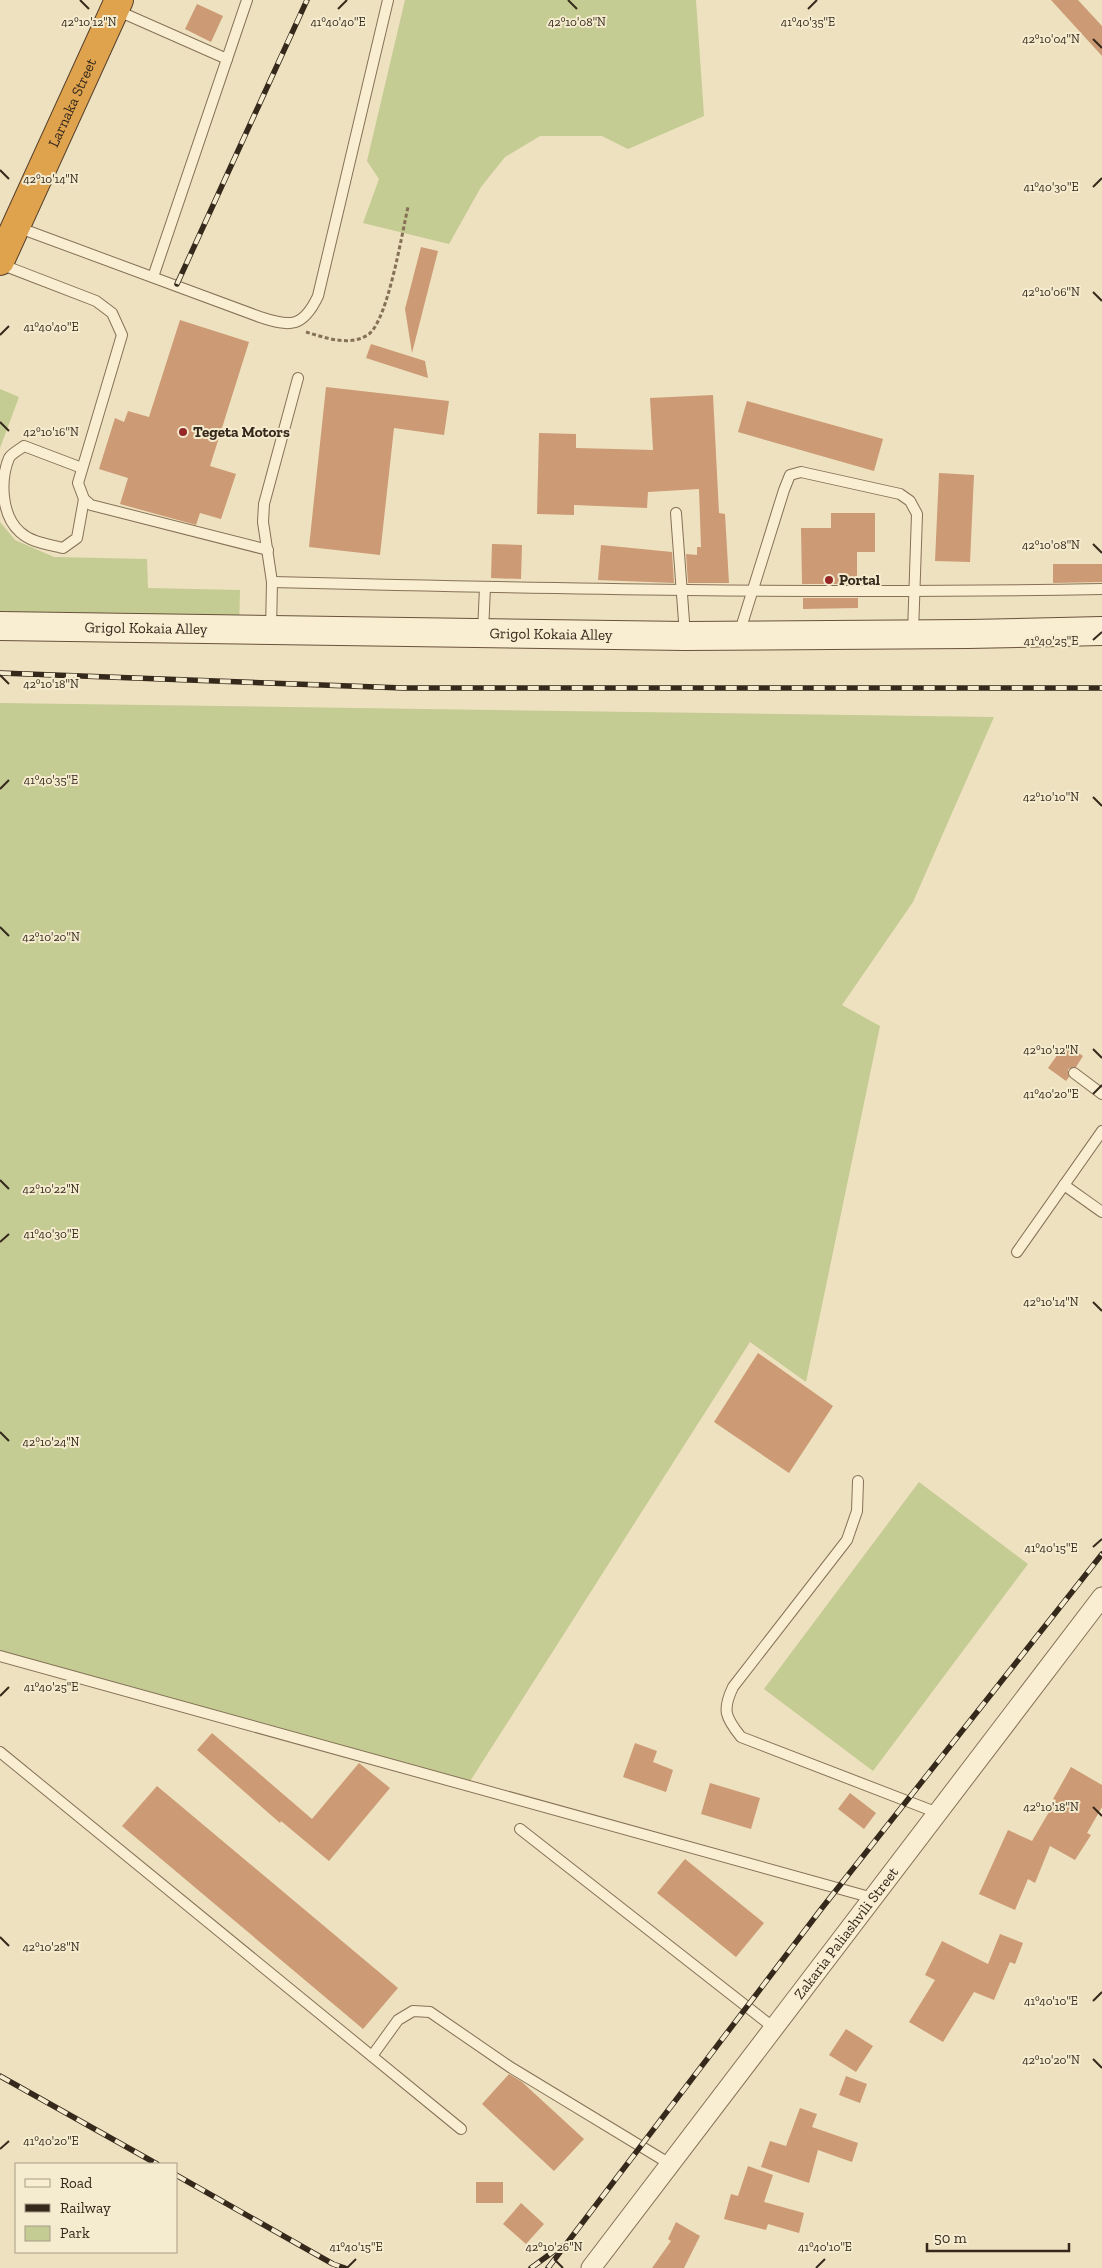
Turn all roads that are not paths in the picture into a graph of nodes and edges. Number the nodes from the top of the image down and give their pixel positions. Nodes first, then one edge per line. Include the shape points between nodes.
1 (247, 0) edge
2 (388, 0) edge
3 (117, 5) edge
4 (227, 59) junction
5 (16, 226) junction
6 (0, 263) edge
7 (153, 277) junction
8 (298, 378) dead end
9 (82, 468) junction
10 (84, 498) junction
11 (676, 513) dead end
12 (268, 550) junction
13 (272, 582) junction
14 (485, 587) junction
15 (1102, 589) edge
16 (751, 590) junction
17 (683, 591) junction
18 (915, 592) junction
19 (0, 611) edge
20 (0, 626) edge
21 (36, 628) junction
22 (271, 631) junction
23 (1102, 631) edge
24 (483, 633) junction
25 (913, 634) junction
26 (685, 636) junction
27 (738, 636) junction
28 (1074, 1073) dead end
29 (1102, 1094) edge
30 (1102, 1131) edge
31 (1064, 1185) junction
32 (1102, 1212) edge
33 (1017, 1252) dead end
34 (858, 1481) dead end
35 (1102, 1597) edge
36 (0, 1656) edge
37 (0, 1752) edge
38 (938, 1813) junction
39 (520, 1829) dead end
40 (873, 1898) junction
41 (774, 2028) junction
42 (372, 2056) junction
43 (461, 2129) dead end
44 (670, 2164) junction
45 (591, 2268) edge

1 - 4 lane
2 - 7 lane via 318,296 312,308 295,323 283,325
3 - 4 lane
3 - 5 highway, Larnaka Street
4 - 7 lane
5 - 6 highway, Larnaka Street
5 - 7 lane
6 - 9 lane via 96,301 112,313 122,335
8 - 12 lane via 264,504 263,522
9 - 10 lane via 78,483
9 - 10 lane via 24,446 8,459 0,480 2,504 9,521 33,541 63,548 77,538
10 - 12 lane via 91,505
11 - 17 lane
12 - 13 lane
13 - 14 lane
13 - 22 lane
14 - 17 lane
14 - 24 lane
15 - 18 lane
16 - 17 lane
16 - 18 lane
16 - 18 lane via 784,490 790,476 800,472 900,494 910,501 917,514
16 - 27 lane
17 - 26 lane
18 - 25 lane
19 - 21 main road
20 - 21 main road, Grigol Kokaia Alley
21 - 22 main road, Grigol Kokaia Alley
22 - 24 main road, Grigol Kokaia Alley
23 - 25 main road, Grigol Kokaia Alley
24 - 26 main road, Grigol Kokaia Alley
25 - 27 main road, Grigol Kokaia Alley
26 - 27 main road, Grigol Kokaia Alley
28 - 29 lane
30 - 31 lane
31 - 32 lane
31 - 33 lane
34 - 38 lane via 857,1511 847,1540 733,1687 725,1703 729,1722 741,1737
35 - 38 street, Zakaria Paliashvili Street
36 - 40 lane
37 - 42 lane
38 - 40 street, Zakaria Paliashvili Street
39 - 41 lane
40 - 41 street, Zakaria Paliashvili Street
41 - 44 street, Zakaria Paliashvili Street
42 - 43 lane
42 - 44 lane via 398,2020 413,2011 430,2012 510,2067
44 - 45 street, Zakaria Paliashvili Street

